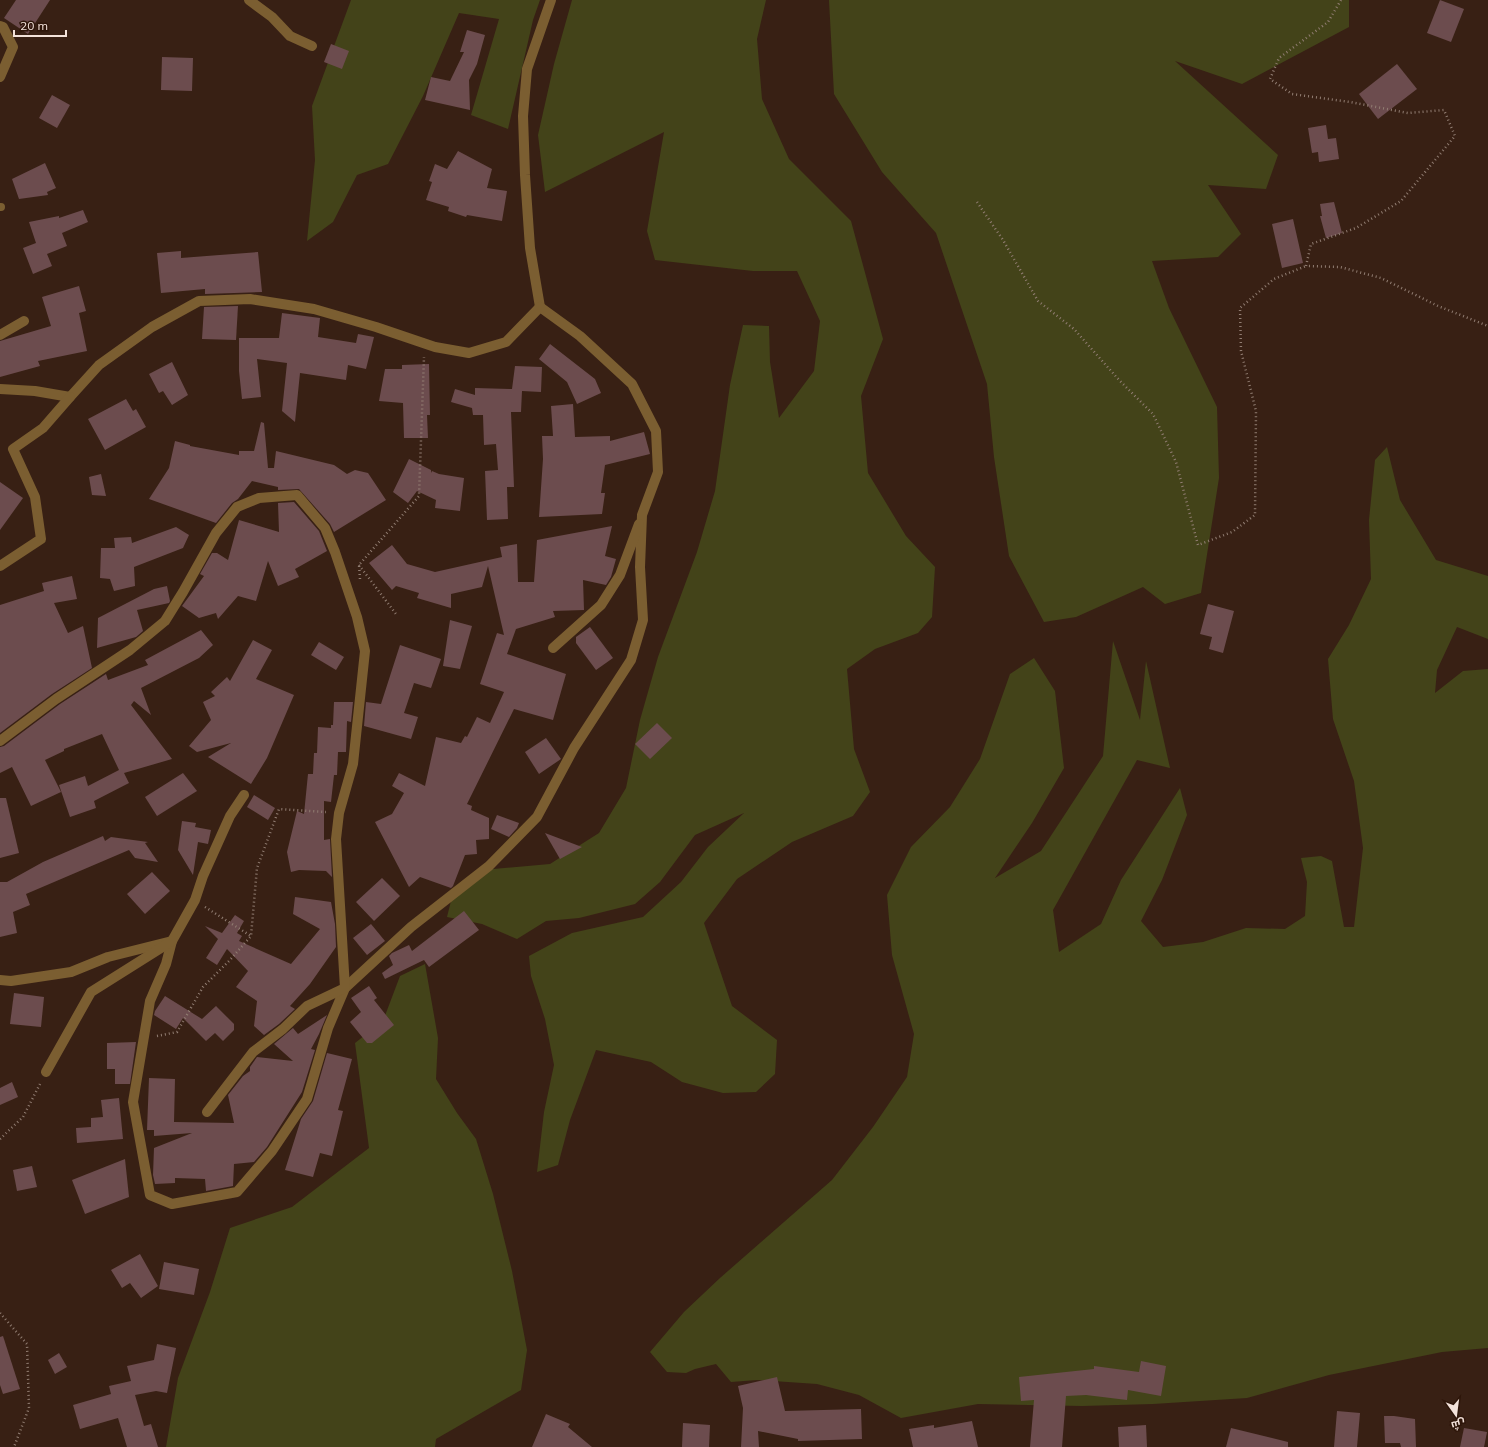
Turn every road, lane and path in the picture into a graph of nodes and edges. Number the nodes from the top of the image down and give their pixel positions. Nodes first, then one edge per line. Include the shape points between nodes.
1 (249, 0) edge
2 (551, 0) edge
3 (1341, 0) edge
4 (0, 26) edge
5 (312, 46) dead end
6 (0, 77) edge
7 (976, 202) dead end
8 (1306, 266) junction
9 (540, 307) junction
10 (24, 321) dead end
11 (1488, 326) edge
12 (0, 335) edge
13 (424, 343) junction
14 (0, 389) edge
15 (70, 397) junction
16 (642, 515) junction
17 (359, 565) junction
18 (0, 566) edge
19 (360, 581) dead end
20 (396, 614) dead end
21 (553, 648) dead end
22 (0, 741) edge
23 (244, 795) dead end
24 (339, 813) junction
25 (195, 900) junction
26 (250, 936) junction
27 (172, 941) junction
28 (0, 980) edge
29 (345, 988) junction
30 (144, 1038) junction
31 (46, 1072) joint
32 (207, 1112) dead end
33 (0, 1140) edge
34 (0, 1313) edge
35 (14, 1447) edge

1 - 5 street via 272,16 290,36
2 - 9 street via 527,69 523,116 530,248
3 - 8 path via 1328,22 1279,58 1270,79 1292,94 1408,113 1444,110 1455,136 1401,200 1356,228 1311,244
4 - 6 street via 13,47
7 - 8 path via 1038,301 1074,329 1120,382 1153,414 1176,462 1198,545 1232,532 1254,514 1256,411 1241,351 1240,308 1274,279
8 - 11 path via 1340,267 1381,278 1438,306
9 - 13 street via 506,342 469,353
9 - 16 street via 580,336 632,384 656,431 658,472
10 - 12 street
13 - 15 street via 314,309 250,299 199,301 152,327 99,365
13 - 17 path via 419,496
14 - 15 street
15 - 18 street via 43,428 13,449 35,497 41,539
16 - 21 street via 620,575 601,605
16 - 29 street via 640,567 643,620 631,660 574,748 537,817 490,866 411,927
17 - 19 path
17 - 20 path
22 - 24 street via 56,699 130,650 165,621 216,533 237,507 259,498 297,495 325,528 335,552 365,651 353,764
23 - 25 street via 230,816
24 - 26 path via 279,809 257,868
24 - 29 street via 336,839
25 - 26 path
25 - 27 street
26 - 30 path via 203,987 177,1032
27 - 28 street via 108,957 71,972 11,981
27 - 30 street via 166,964 150,1001
27 - 31 street via 91,992
29 - 30 street via 328,1028 307,1098 272,1151 237,1192 172,1204 150,1195 133,1102
29 - 32 street via 307,1006 253,1052
31 - 33 path via 23,1117
34 - 35 path via 27,1344 29,1408

